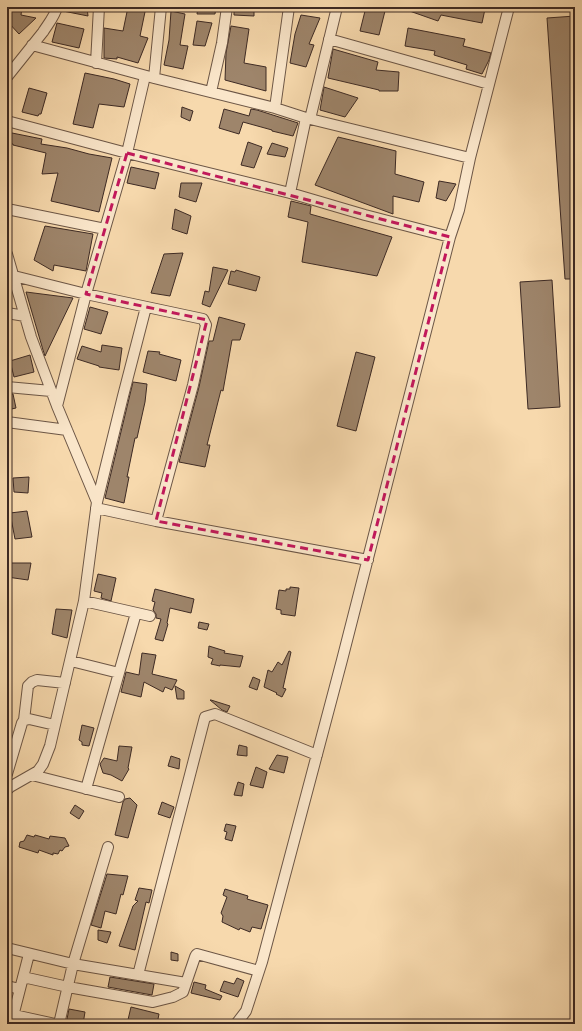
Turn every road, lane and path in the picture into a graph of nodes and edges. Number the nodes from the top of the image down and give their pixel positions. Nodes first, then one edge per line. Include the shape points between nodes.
1 (57, 7) edge
2 (99, 7) edge
3 (161, 7) edge
4 (227, 7) edge
5 (289, 7) edge
6 (337, 7) edge
7 (509, 7) edge
8 (328, 39) junction
9 (32, 46) junction
10 (96, 63) junction
11 (7, 77) edge
12 (149, 77) junction
13 (489, 84) junction
14 (211, 92) junction
15 (275, 108) junction
16 (308, 118) junction
17 (7, 121) edge
18 (127, 153) junction
19 (470, 158) junction
20 (290, 193) junction
21 (7, 209) edge
22 (105, 229) junction
23 (450, 237) junction
24 (7, 254) edge
25 (14, 276) junction
26 (86, 294) junction
27 (146, 307) junction
28 (7, 313) edge
29 (25, 316) junction
30 (7, 387) edge
31 (51, 391) junction
32 (57, 406) junction
33 (7, 422) edge
34 (67, 430) junction
35 (97, 505) junction
36 (156, 522) junction
37 (368, 560) junction
38 (84, 601) junction
39 (136, 613) junction
40 (150, 616) dead end
41 (71, 661) junction
42 (119, 673) junction
43 (65, 683) junction
44 (24, 720) junction
45 (55, 725) junction
46 (317, 755) junction
47 (7, 774) edge
48 (32, 775) junction
49 (7, 777) edge
50 (21, 780) junction
51 (86, 788) junction
52 (7, 790) edge
53 (119, 797) dead end
54 (108, 847) dead end
55 (7, 948) edge
56 (29, 954) junction
57 (73, 964) junction
58 (259, 971) junction
59 (138, 975) junction
60 (23, 977) junction
61 (186, 983) junction
62 (7, 986) edge
63 (68, 987) junction
64 (20, 990) junction
65 (12, 1020) edge
66 (55, 1024) edge
67 (59, 1024) edge
68 (236, 1024) edge

1 - 9 street
2 - 10 street
3 - 12 street
4 - 14 street
5 - 15 street
6 - 8 street
7 - 13 street
8 - 13 street
8 - 16 street
9 - 10 street
9 - 11 street
10 - 12 street
12 - 14 street
12 - 18 street
13 - 19 street
14 - 15 street
15 - 16 street
16 - 19 street
16 - 20 street
17 - 18 street
18 - 20 street
18 - 22 street
19 - 23 street via 459,210
20 - 23 street
21 - 22 street
22 - 26 street
23 - 37 street
24 - 25 street
25 - 26 street
25 - 29 street
26 - 27 street
26 - 32 street
27 - 35 street
27 - 36 street via 202,319 206,325
28 - 29 street
29 - 31 street
30 - 31 street
31 - 32 street
32 - 34 street
33 - 34 street
34 - 35 street
35 - 36 street
35 - 38 street
36 - 37 street
37 - 46 street
38 - 39 street
38 - 41 street
39 - 40 street
39 - 42 street
41 - 42 street
41 - 43 street
42 - 51 street
43 - 44 street via 37,680 32,682 28,686
43 - 45 street
44 - 45 street
44 - 47 street
45 - 48 street via 43,764
46 - 58 street
46 - 59 street via 215,714 205,717
48 - 50 street
48 - 51 street
49 - 50 street
50 - 52 street
51 - 53 street
54 - 57 street
55 - 56 street
56 - 57 street
56 - 60 street
57 - 59 street
57 - 63 street
58 - 61 street via 198,954
58 - 68 street via 245,1014
59 - 61 street
60 - 63 street
60 - 64 street
61 - 63 street via 180,994 153,1002
62 - 64 street
63 - 67 street
64 - 65 street
65 - 66 street

